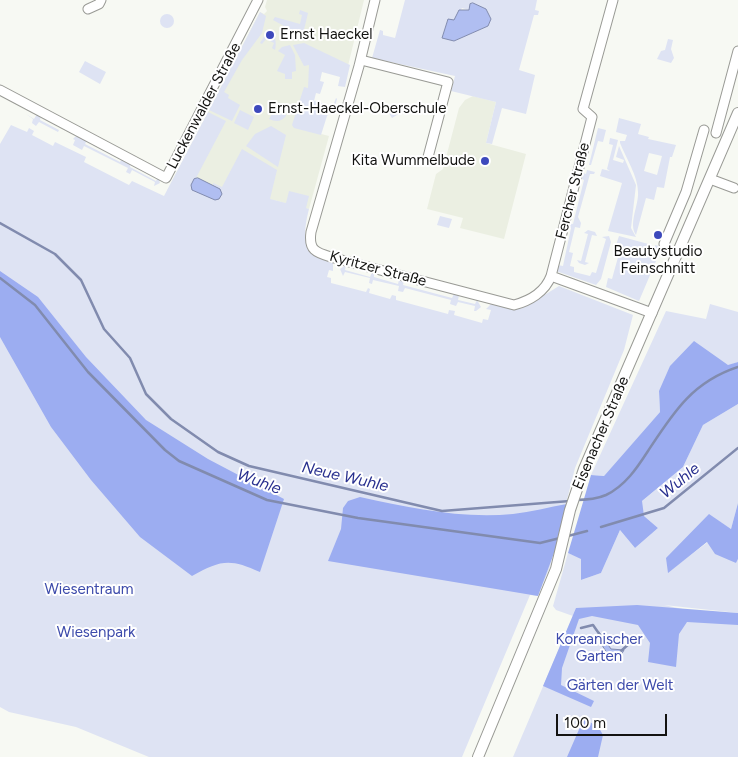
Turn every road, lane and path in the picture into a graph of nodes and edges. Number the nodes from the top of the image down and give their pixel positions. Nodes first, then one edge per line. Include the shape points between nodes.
1 (101, 0) edge
2 (375, 0) edge
3 (613, 0) edge
4 (255, 1) edge
5 (88, 9) dead end
6 (738, 51) edge
7 (361, 60) junction
8 (0, 90) edge
9 (738, 113) edge
10 (704, 130) dead end
11 (716, 133) dead end
12 (428, 156) dead end
13 (710, 179) junction
14 (734, 188) dead end
15 (664, 244) dead end
16 (551, 276) junction
17 (652, 313) junction
18 (478, 757) edge

1 - 5 street
2 - 7 street, Kyritzer Straße
3 - 16 street, Fercher Straße via 583,109 592,116
4 - 8 street, Luckenwalder Straße via 166,178
6 - 11 street
7 - 12 street via 448,82
7 - 16 street, Kyritzer Straße via 311,232 312,247 317,253 514,305 542,291
9 - 13 street, Eisenacher Straße
10 - 15 street via 686,192
13 - 14 street
13 - 17 street, Eisenacher Straße
16 - 17 street
17 - 18 street, Eisenacher Straße via 577,489 556,569

